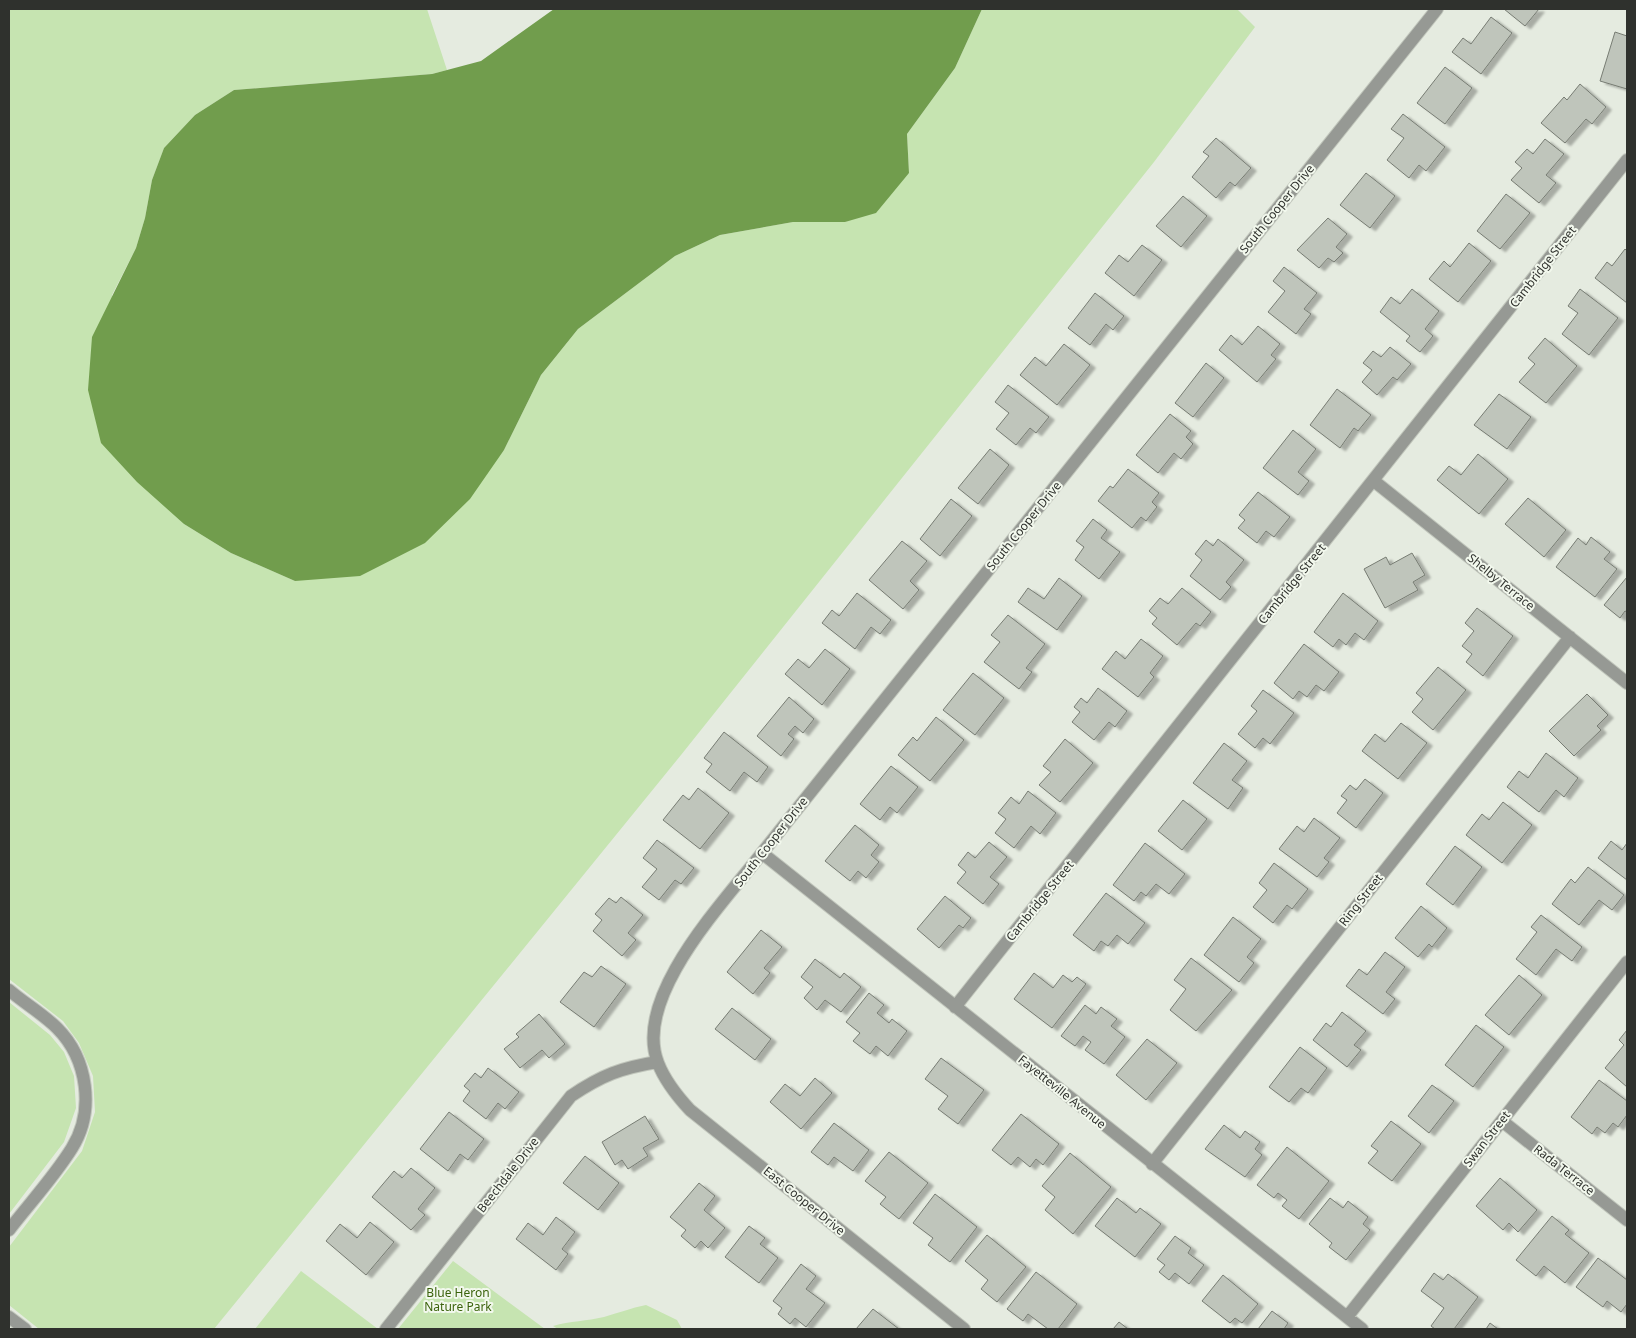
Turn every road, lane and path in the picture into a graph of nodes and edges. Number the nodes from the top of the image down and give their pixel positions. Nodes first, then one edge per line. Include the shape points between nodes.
1 (1437, 9) edge
2 (1627, 160) edge
3 (1374, 481) junction
4 (1570, 637) junction
5 (1627, 683) edge
6 (762, 853) junction
7 (1627, 962) edge
8 (9, 990) edge
9 (955, 1007) junction
10 (657, 1062) junction
11 (1502, 1121) junction
12 (1152, 1164) junction
13 (1627, 1220) edge
14 (9, 1230) edge
15 (9, 1317) edge
16 (1347, 1317) junction
17 (25, 1329) edge
18 (386, 1329) edge
19 (964, 1329) edge
20 (1362, 1329) edge

1 - 6 street, South Cooper Drive
2 - 3 street, Cambridge Street
3 - 4 street, Shelby Terrace
3 - 9 street, Cambridge Street
4 - 5 street, Shelby Terrace
4 - 12 street, Ring Street
6 - 9 street, Fayetteville Avenue
6 - 10 street, South Cooper Drive via 679,960 661,999 655,1024
7 - 11 street, Swan Street
8 - 14 street via 57,1028 72,1048 84,1075 85,1111 73,1148
9 - 12 street, Fayetteville Avenue
10 - 18 street, Beechdale Drive via 620,1068 571,1096
10 - 19 street, East Cooper Drive via 674,1092 690,1110
11 - 13 street, Rada Terrace
11 - 16 street, Swan Street
12 - 16 street, Fayetteville Avenue
15 - 17 street
16 - 20 street, Fayetteville Avenue

